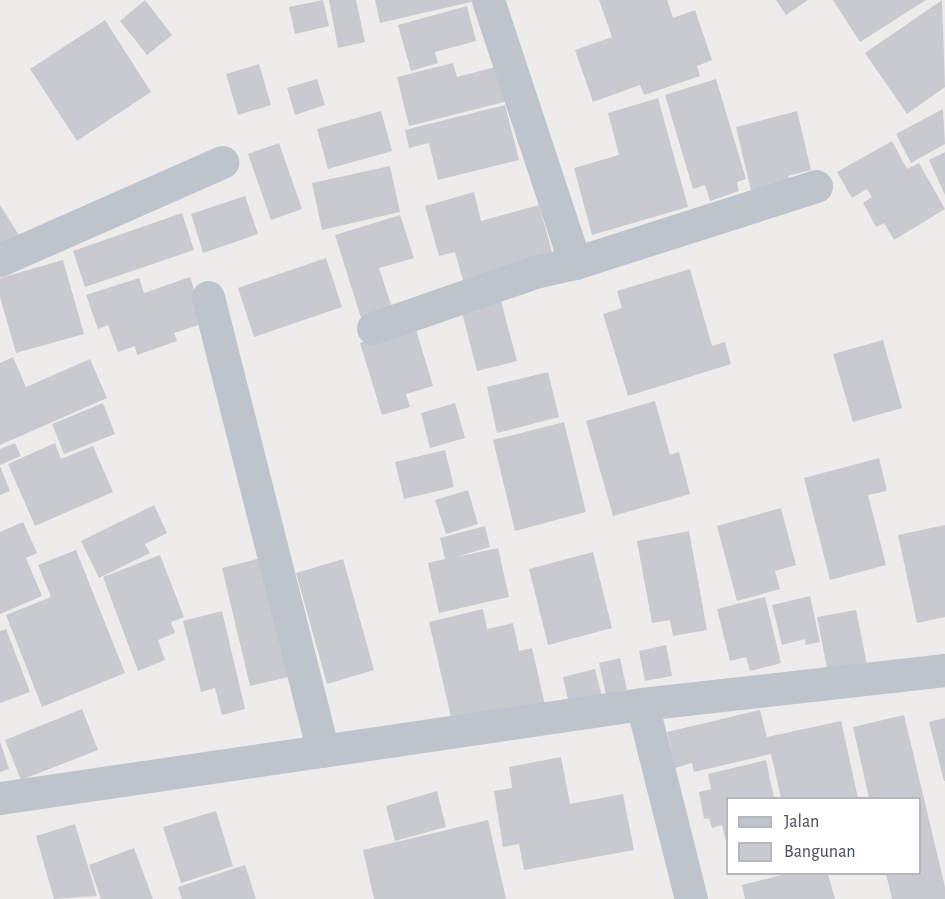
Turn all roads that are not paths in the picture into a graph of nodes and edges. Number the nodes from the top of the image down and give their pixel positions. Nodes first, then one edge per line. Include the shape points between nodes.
1 (488, 0) edge
2 (222, 162) dead end
3 (816, 186) dead end
4 (0, 260) edge
5 (575, 263) junction
6 (208, 297) dead end
7 (373, 328) dead end
8 (945, 670) edge
9 (642, 704) junction
10 (323, 751) junction
11 (0, 798) edge
12 (691, 899) edge

1 - 5 street
2 - 4 street
3 - 5 street
5 - 7 street via 535,272
6 - 10 street
8 - 9 street
9 - 10 street
9 - 12 street
10 - 11 street

